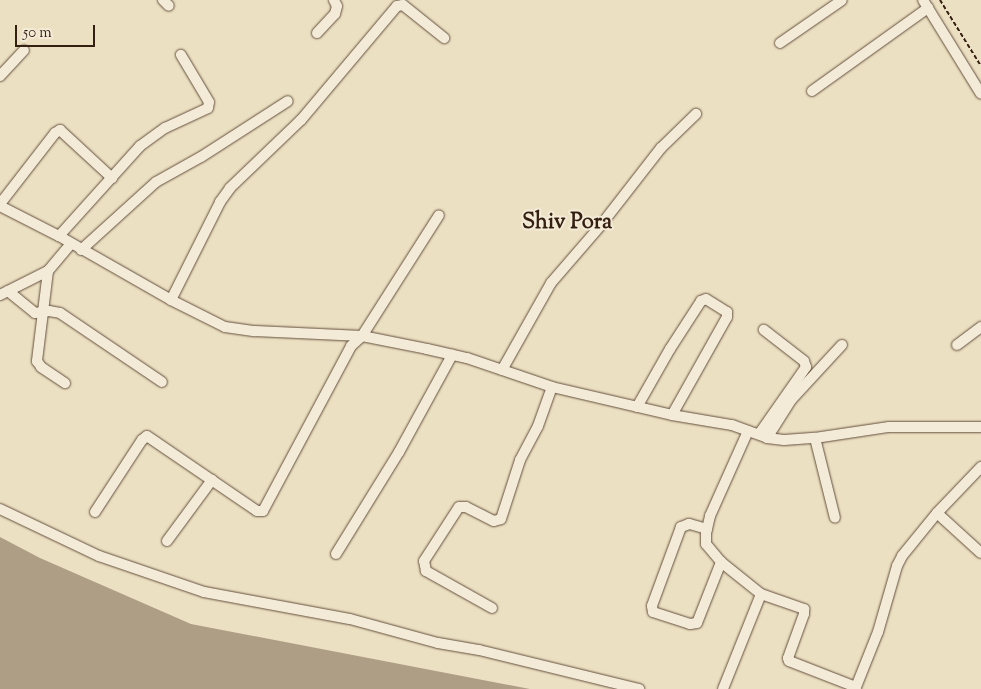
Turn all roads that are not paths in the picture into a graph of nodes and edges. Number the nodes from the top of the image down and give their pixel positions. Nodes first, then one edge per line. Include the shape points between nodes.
1 (334, 0) edge
2 (842, 0) edge
3 (925, 4) edge
4 (317, 33) dead end
5 (444, 38) dead end
6 (780, 43) dead end
7 (24, 50) dead end
8 (180, 55) dead end
9 (0, 76) edge
10 (812, 91) dead end
11 (981, 94) edge
12 (288, 101) dead end
13 (696, 114) dead end
14 (112, 178) junction
15 (0, 205) edge
16 (439, 215) dead end
17 (59, 236) junction
18 (71, 244) junction
19 (81, 250) junction
20 (48, 270) junction
21 (4, 293) edge
22 (171, 300) junction
23 (44, 311) junction
24 (981, 327) edge
25 (764, 330) dead end
26 (362, 336) junction
27 (842, 345) dead end
28 (958, 345) dead end
29 (452, 355) junction
30 (502, 370) junction
31 (162, 382) dead end
32 (65, 383) dead end
33 (552, 387) junction
34 (637, 407) junction
35 (672, 415) junction
36 (981, 427) edge
37 (758, 434) junction
38 (815, 438) junction
39 (981, 468) edge
40 (212, 480) junction
41 (0, 509) edge
42 (95, 512) dead end
43 (937, 513) junction
44 (835, 518) dead end
45 (707, 529) junction
46 (167, 541) dead end
47 (981, 553) edge
48 (336, 554) dead end
49 (721, 562) junction
50 (761, 594) junction
51 (492, 608) dead end
52 (639, 689) edge
53 (723, 689) edge

1 - 4 street via 337,6 335,14
2 - 6 street
3 - 10 street
3 - 11 street
5 - 22 street via 403,6 397,6 301,120 230,188
7 - 9 street
8 - 14 street via 210,106 151,137
12 - 19 street via 202,157 156,182
13 - 30 street via 661,148 602,225 550,283
14 - 15 street via 60,130
14 - 17 street
15 - 17 street
16 - 26 street
17 - 18 street
18 - 19 street
18 - 20 street
19 - 22 street
20 - 21 street
20 - 23 street
21 - 23 street via 29,310
22 - 26 street via 225,327
23 - 31 street via 60,313
23 - 32 street via 38,363
24 - 28 street
25 - 37 street via 804,361 806,367
26 - 29 street
26 - 40 street via 351,346 263,511 257,511
27 - 37 street
29 - 30 street
29 - 48 street via 399,452
30 - 33 street
33 - 34 street
33 - 51 street via 535,433 520,460 501,519 494,521 466,507 459,507 424,562 426,571
34 - 35 street
34 - 35 street via 670,348 706,298 727,312 728,317
35 - 37 street via 732,425
36 - 38 street via 889,427
37 - 38 street via 784,440
37 - 45 street via 710,516
38 - 44 street
39 - 43 street
40 - 42 street via 147,436
40 - 46 street
41 - 52 street via 99,556 204,592 350,619 438,643
43 - 47 street
43 - 50 street via 896,566 878,632 856,687 789,661 805,610
45 - 49 street via 706,544
45 - 49 street via 688,524 681,527 652,606 653,612 690,624 697,623
49 - 50 street
50 - 53 street

